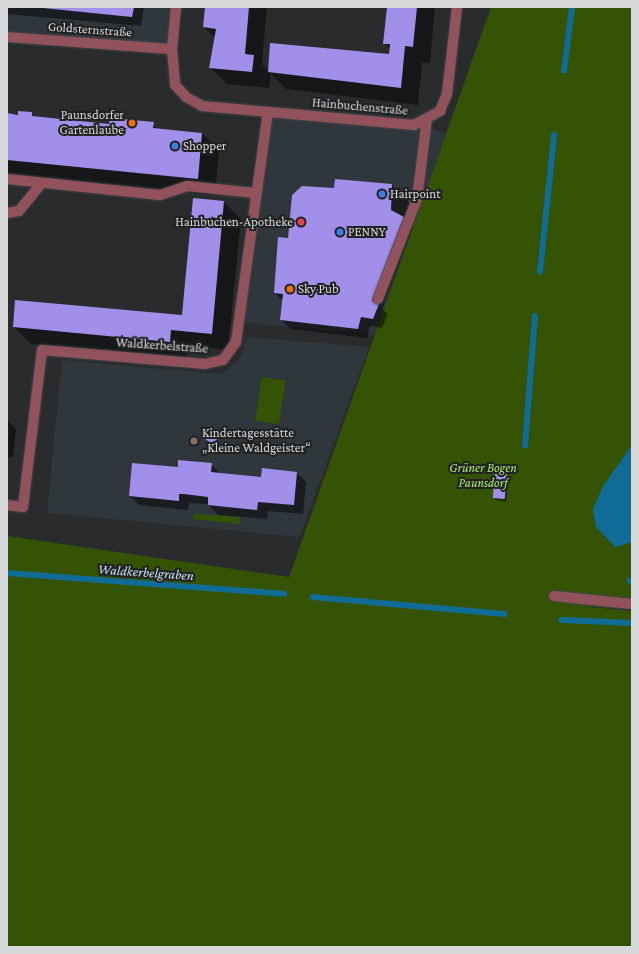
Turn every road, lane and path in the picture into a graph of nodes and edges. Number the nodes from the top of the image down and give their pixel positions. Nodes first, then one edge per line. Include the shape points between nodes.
1 (176, 7) edge
2 (457, 7) edge
3 (7, 37) edge
4 (172, 49) junction
5 (268, 112) junction
6 (427, 119) junction
7 (7, 179) edge
8 (42, 183) junction
9 (256, 193) junction
10 (7, 213) edge
11 (378, 299) dead end
12 (7, 505) edge
13 (554, 596) dead end
14 (632, 604) edge

1 - 4 street
2 - 6 street, Hainbuchenstraße via 447,94 440,111
3 - 4 street, Goldsternstraße
4 - 5 street, Hainbuchenstraße via 175,85 186,97 202,106
5 - 6 street, Hainbuchenstraße via 414,125
5 - 9 street, Waldkerbelstraße
6 - 11 street via 417,199
7 - 8 street
8 - 9 street via 160,195 187,186
8 - 10 street via 19,211
9 - 12 street, Waldkerbelstraße via 236,342 223,360 205,364 42,350 23,506
13 - 14 street

